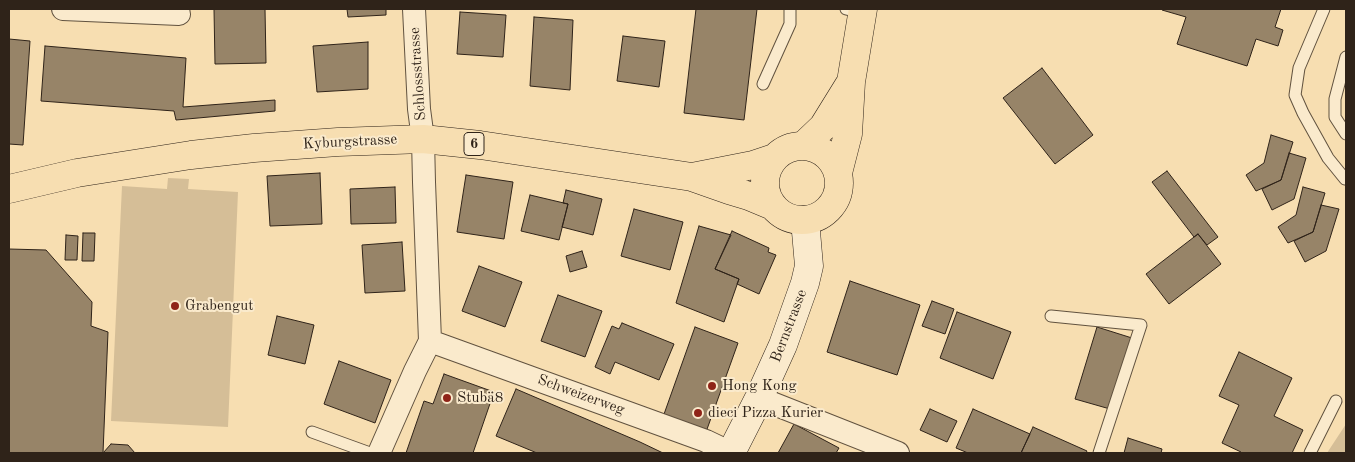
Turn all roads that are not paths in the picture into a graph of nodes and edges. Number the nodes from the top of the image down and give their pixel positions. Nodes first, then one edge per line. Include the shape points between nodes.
1 (63, 9) edge
2 (414, 9) edge
3 (790, 9) edge
4 (1324, 9) edge
5 (857, 10) edge
6 (179, 14) dead end
7 (1346, 57) edge
8 (851, 82) junction
9 (763, 84) dead end
10 (1346, 134) edge
11 (423, 139) junction
12 (803, 146) junction
13 (774, 158) junction
14 (838, 173) junction
15 (692, 177) junction
16 (1345, 179) edge
17 (9, 189) edge
18 (773, 206) junction
19 (805, 220) junction
20 (1050, 316) dead end
21 (430, 341) junction
22 (760, 398) junction
23 (1336, 401) dead end
24 (312, 432) dead end
25 (370, 453) edge
26 (379, 453) edge
27 (731, 453) edge
28 (898, 453) edge
29 (1099, 453) edge
30 (1310, 453) edge

1 - 6 street
2 - 11 street, Schlossstrasse
3 - 9 lane via 790,24
4 - 16 lane via 1299,68 1295,95 1328,158
5 - 8 main road
7 - 10 lane via 1335,99 1335,117
8 - 12 main road via 823,127
8 - 14 main road via 848,134
11 - 15 main road, Kyburgstrasse / 6
11 - 17 main road, Kyburgstrasse / 6 via 338,142 200,154 77,173
11 - 21 street
12 - 13 main road via 787,149
12 - 14 main road via 821,151
13 - 15 main road, Kyburgstrasse / 6 via 753,166
13 - 18 main road via 765,187
14 - 19 main road via 840,184 833,204 816,218
15 - 18 main road, Kyburgstrasse / 6
18 - 19 main road via 787,217
19 - 22 main road, Bernstrasse via 808,242 805,283
20 - 29 lane via 1141,325
21 - 26 street
21 - 27 street, Schweizerweg via 706,441
22 - 27 main road, Bernstrasse
22 - 28 street
23 - 30 lane
24 - 25 lane

